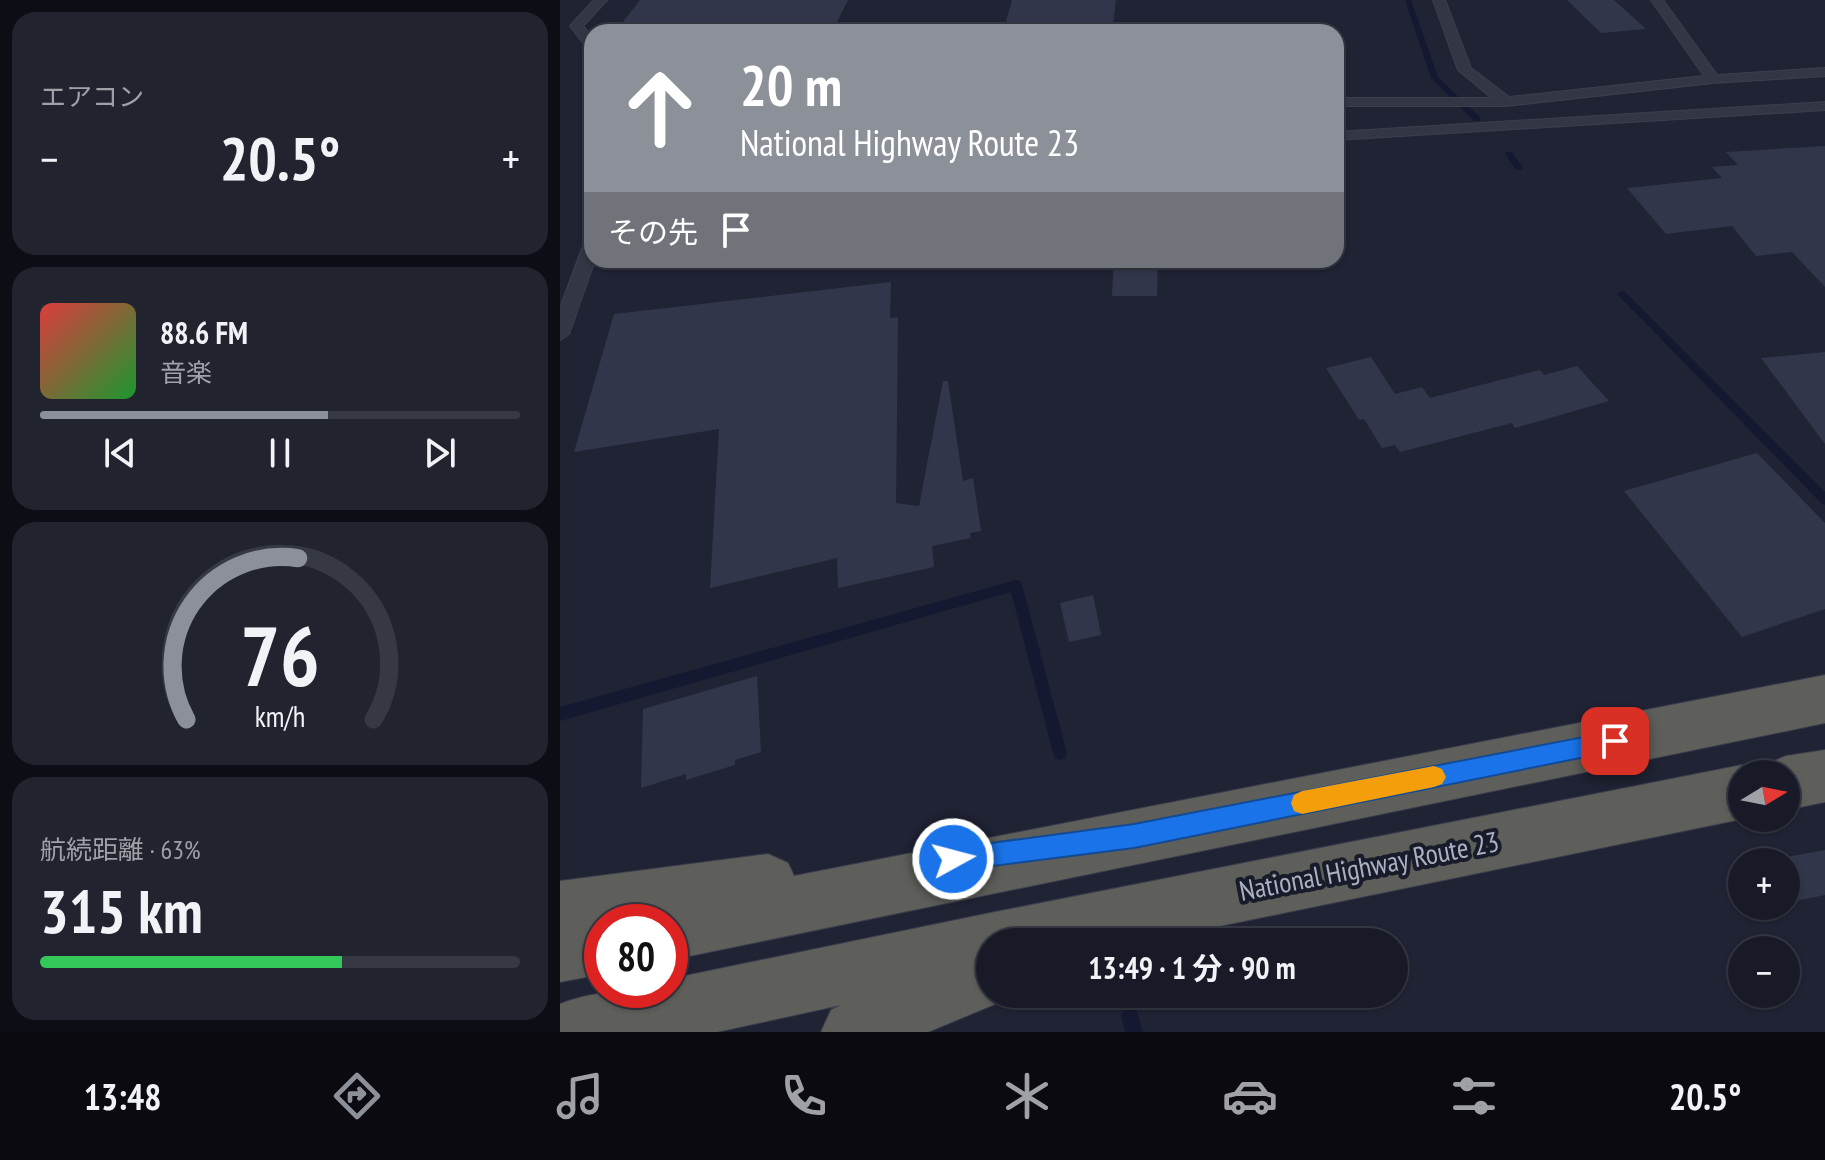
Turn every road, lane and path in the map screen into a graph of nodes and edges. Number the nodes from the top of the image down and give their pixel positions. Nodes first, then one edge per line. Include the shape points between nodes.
1 (601, 0) edge
2 (1439, 0) edge
3 (1657, 0) edge
4 (584, 36) edge
5 (1825, 72) edge
6 (1713, 79) junction
7 (1344, 102) edge
8 (1506, 102) junction
9 (1825, 106) edge
10 (1344, 136) edge
11 (584, 266) edge
12 (560, 334) edge
13 (1825, 699) edge
14 (1825, 776) edge
15 (1800, 780) edge
16 (1728, 795) edge
17 (1134, 836) junction
18 (560, 910) edge
19 (1147, 910) junction
20 (688, 926) edge
21 (1063, 928) edge
22 (1104, 928) edge
23 (584, 947) edge
24 (976, 947) edge
25 (560, 952) edge
26 (976, 981) edge
27 (570, 1032) edge
28 (853, 1032) edge

1 - 4 lane via 576,26
2 - 8 lane via 1465,70
3 - 6 lane
5 - 6 lane
6 - 8 lane
7 - 8 lane
9 - 10 lane
11 - 12 lane
13 - 17 highway
14 - 15 highway
16 - 19 highway, National Highway Route 23
17 - 18 highway
17 - 20 highway
19 - 21 highway, National Highway Route 23
19 - 22 highway
23 - 25 highway
24 - 27 highway, National Highway Route 23
26 - 28 highway

